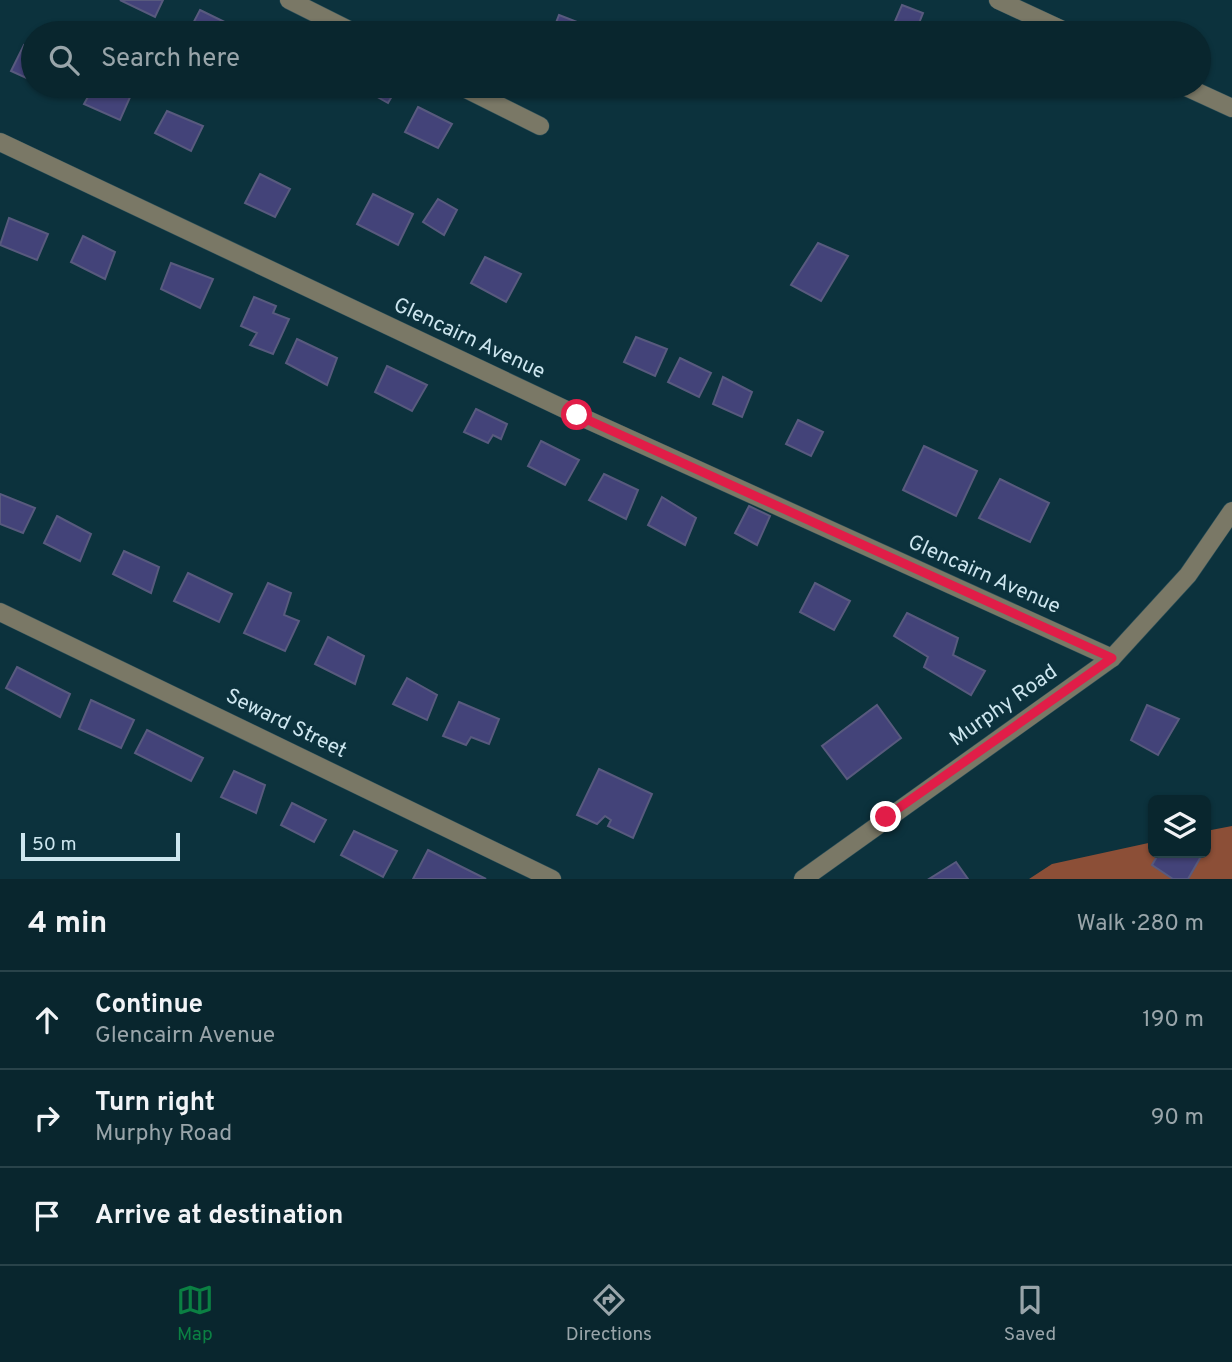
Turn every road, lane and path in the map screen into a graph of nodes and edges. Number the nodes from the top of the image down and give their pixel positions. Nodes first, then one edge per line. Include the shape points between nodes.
1 (289, 0) edge
2 (998, 0) edge
3 (331, 21) edge
4 (1043, 21) edge
5 (484, 98) edge
6 (1211, 98) edge
7 (1232, 107) edge
8 (540, 126) dead end
9 (0, 142) edge
10 (1232, 510) edge
11 (0, 612) edge
12 (1112, 658) junction
13 (552, 879) edge
14 (803, 879) edge

1 - 3 street
2 - 4 street
5 - 8 street
6 - 7 street
9 - 12 street, Glencairn Avenue via 564,410
10 - 12 street, Murphy Road via 1188,575
11 - 13 street, Seward Street
12 - 14 street, Murphy Road

